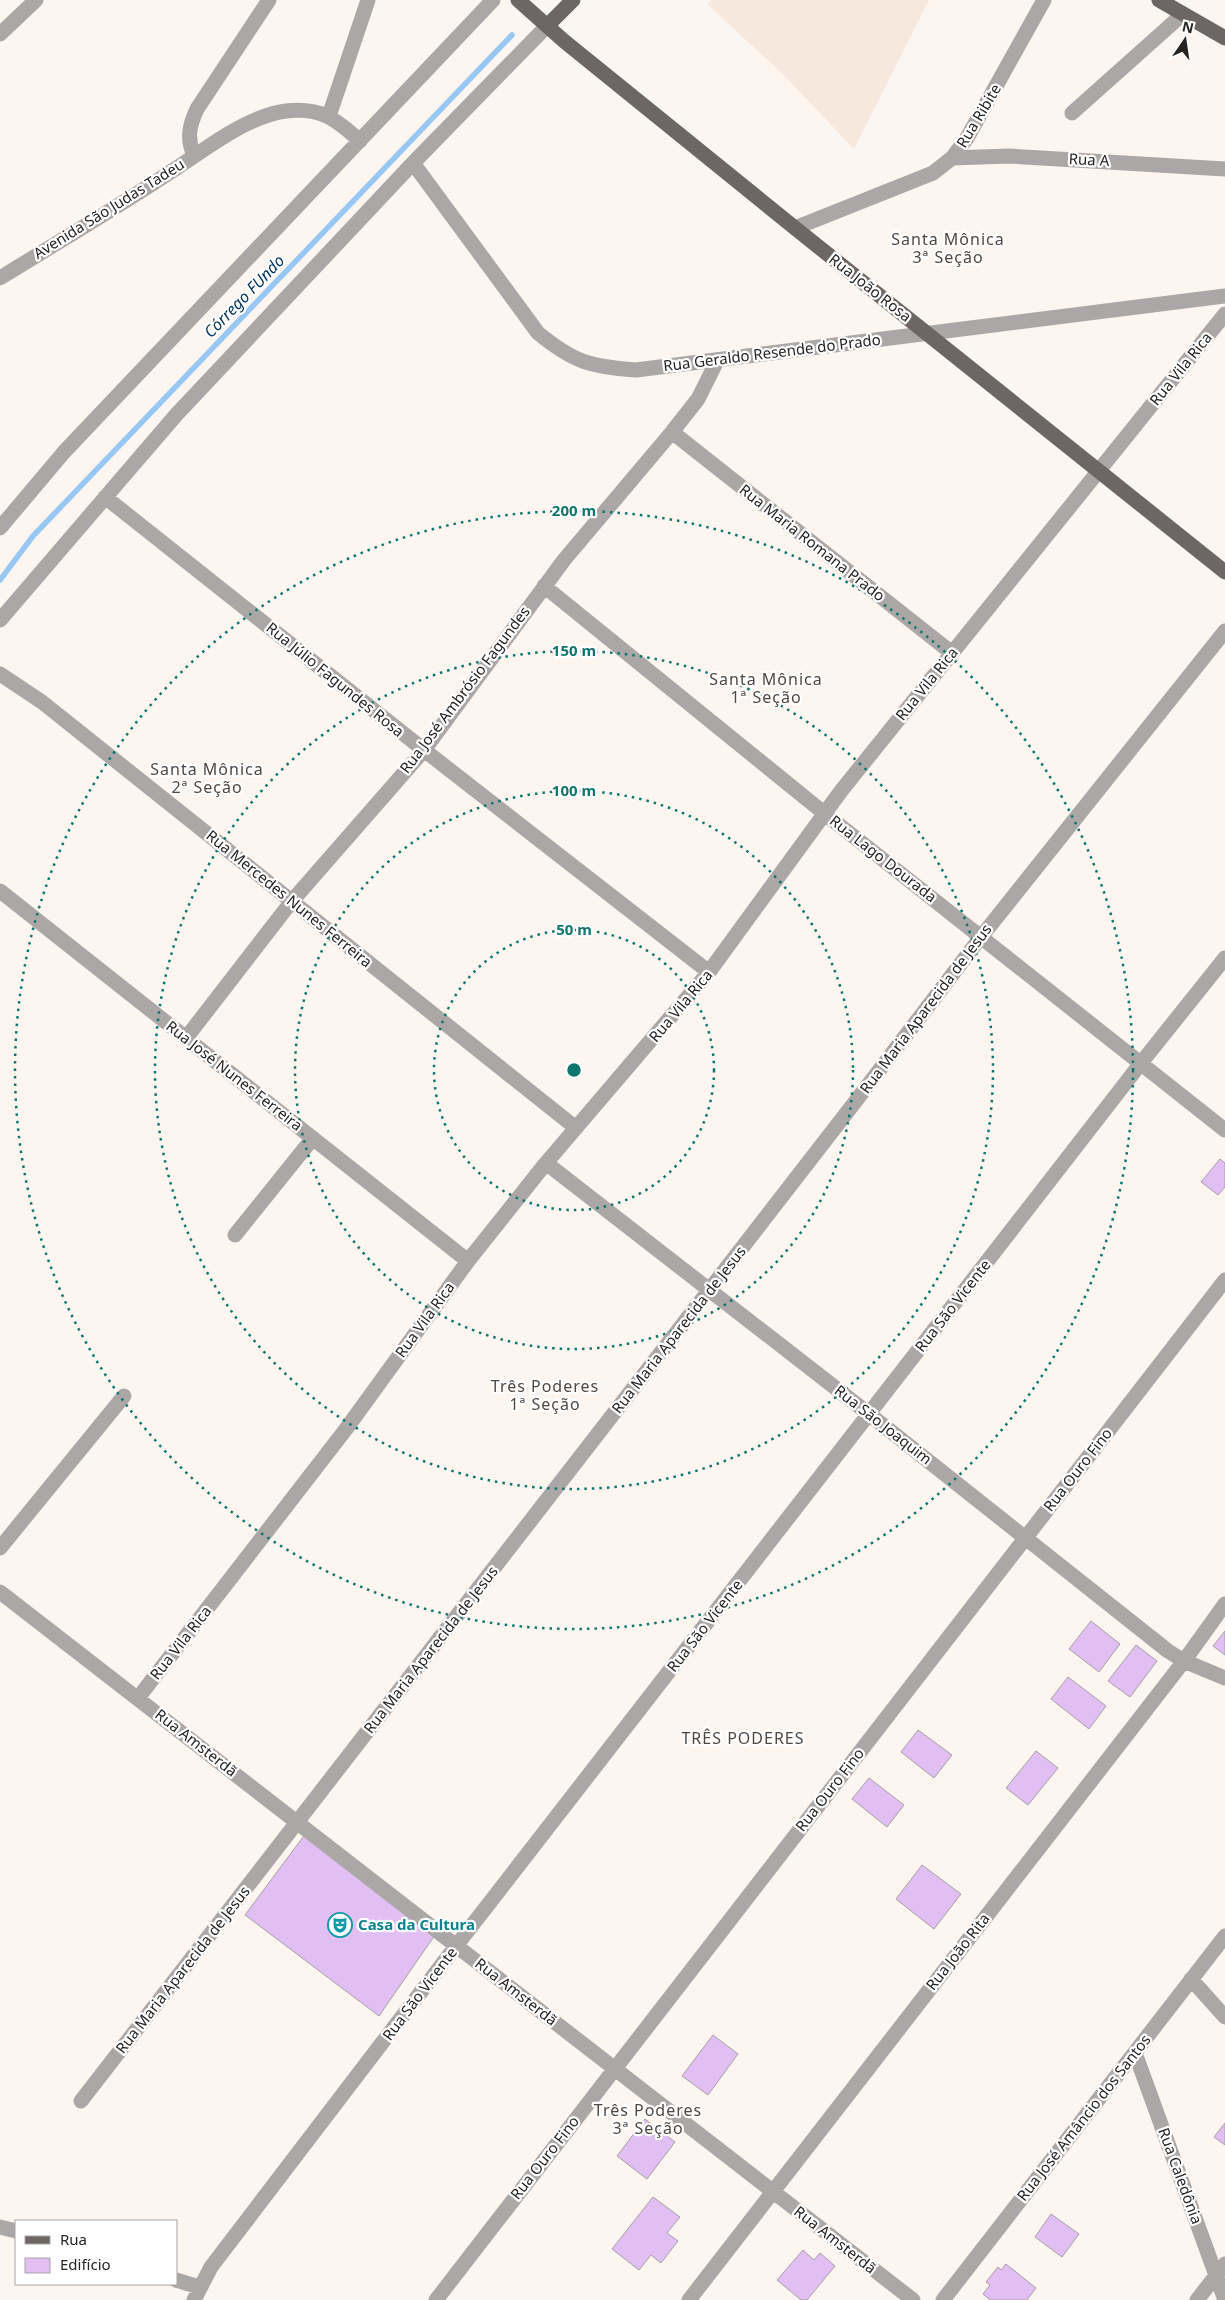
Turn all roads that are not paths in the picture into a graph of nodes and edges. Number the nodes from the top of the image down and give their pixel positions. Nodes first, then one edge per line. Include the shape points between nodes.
1 (36, 0) edge
2 (269, 0) edge
3 (368, 0) edge
4 (493, 0) edge
5 (518, 0) edge
6 (573, 0) edge
7 (1044, 0) edge
8 (1159, 0) edge
9 (1183, 14) junction
10 (547, 26) junction
11 (0, 34) edge
12 (1225, 38) edge
13 (1072, 113) dead end
14 (329, 116) junction
15 (360, 141) junction
16 (194, 155) junction
17 (952, 158) junction
18 (413, 163) junction
19 (1225, 169) edge
20 (795, 228) junction
21 (0, 278) edge
22 (1225, 296) edge
23 (1225, 314) edge
24 (929, 334) junction
25 (717, 361) junction
26 (672, 432) junction
27 (1099, 472) junction
28 (104, 496) junction
29 (0, 528) edge
30 (1225, 572) edge
31 (544, 586) junction
32 (0, 620) edge
33 (1225, 631) edge
34 (952, 653) junction
35 (0, 674) edge
36 (424, 750) junction
37 (824, 812) junction
38 (0, 891) edge
39 (292, 901) junction
40 (981, 937) junction
41 (1225, 958) edge
42 (709, 972) junction
43 (186, 1038) junction
44 (1141, 1063) junction
45 (576, 1128) junction
46 (1225, 1130) edge
47 (313, 1138) junction
48 (546, 1163) junction
49 (235, 1235) dead end
50 (468, 1261) junction
51 (1225, 1280) edge
52 (710, 1290) junction
53 (124, 1396) dead end
54 (869, 1414) junction
55 (1026, 1537) junction
56 (0, 1548) edge
57 (0, 1592) edge
58 (1225, 1604) edge
59 (1184, 1661) junction
60 (1225, 1678) edge
61 (138, 1698) junction
62 (297, 1822) junction
63 (1225, 1936) edge
64 (456, 1946) junction
65 (1191, 1979) junction
66 (1225, 2017) edge
67 (1135, 2053) junction
68 (614, 2068) junction
69 (81, 2101) dead end
70 (773, 2192) junction
71 (0, 2226) edge
72 (15, 2232) edge
73 (1221, 2270) edge
74 (178, 2281) edge
75 (196, 2293) edge
76 (436, 2300) edge
77 (689, 2300) edge
78 (913, 2300) edge
79 (943, 2300) edge
80 (1197, 2300) edge
81 (1225, 2300) edge

1 - 11 street
2 - 16 street, Avenida São Judas Tadeu via 197,109 189,132
3 - 14 street
4 - 15 street
5 - 10 main road, Rua João Rosa
6 - 10 main road
7 - 17 street, Rua Ribite via 967,138
8 - 9 main road
9 - 12 main road
9 - 13 street
10 - 18 street
10 - 20 main road, Rua João Rosa
14 - 15 street
14 - 16 street via 284,111 234,131
15 - 29 street via 64,452
16 - 21 street, Avenida São Judas Tadeu
17 - 19 street, Rua A via 1009,156
17 - 20 street, Rua Ribite via 933,173
18 - 25 street, Rua Geraldo Resende do Prado via 538,333 559,350 584,363 636,370
18 - 28 street
20 - 24 main road, Rua João Rosa
22 - 24 street, Rua Geraldo Resende do Prado
23 - 27 street, Rua Vila Rica
24 - 25 street, Rua Geraldo Resende do Prado
24 - 27 main road, Rua João Rosa
25 - 26 street, Rua José Ambrósio Fagundes via 698,399
26 - 31 street, Rua José Ambrósio Fagundes
26 - 34 street, Rua Maria Romana Prado
27 - 30 main road, Rua João Rosa
27 - 34 street, Rua Vila Rica
28 - 32 street
28 - 36 street, Rua Júlio Fagundes Rosa
31 - 36 street, Rua José Ambrósio Fagundes
31 - 37 street, Rua Lago Dourada
33 - 40 street, Rua Maria Aparecida de Jesus
34 - 37 street, Rua Vila Rica
35 - 39 street, Rua Mercedes Nunes Ferreira via 42,702
36 - 39 street, Rua José Ambrósio Fagundes
36 - 42 street, Rua Júlio Fagundes Rosa
37 - 40 street, Rua Lago Dourada
37 - 42 street, Rua Vila Rica
38 - 43 street, Rua José Nunes Ferreira
39 - 43 street, Rua José Ambrósio Fagundes
39 - 45 street, Rua Mercedes Nunes Ferreira
40 - 44 street, Rua Lago Dourada
40 - 52 street, Rua Maria Aparecida de Jesus
41 - 44 street, Rua São Vicente
42 - 45 street, Rua Vila Rica
43 - 47 street, Rua José Nunes Ferreira
44 - 46 street, Rua Lago Dourada
44 - 54 street, Rua São Vicente
45 - 48 street, Rua Vila Rica
47 - 49 street
47 - 50 street, Rua José Nunes Ferreira
48 - 50 street, Rua Vila Rica
48 - 52 street, Rua São Joaquim
50 - 61 street, Rua Vila Rica via 346,1429
51 - 55 street, Rua Ouro Fino
52 - 54 street, Rua São Joaquim
52 - 62 street, Rua Maria Aparecida de Jesus
53 - 56 street
54 - 55 street, Rua São Joaquim
54 - 64 street, Rua São Vicente
55 - 59 street, Rua São Joaquim
55 - 68 street, Rua Ouro Fino
57 - 61 street, Rua Amsterdã
58 - 59 street, Rua João Rita
59 - 60 street, Rua São Joaquim
59 - 70 street, Rua João Rita
61 - 62 street, Rua Amsterdã
62 - 64 street, Rua Amsterdã
62 - 69 street, Rua Maria Aparecida de Jesus
63 - 65 street, Rua José Amâncio dos Santos
64 - 68 street, Rua Amsterdã
64 - 75 street, Rua São Vicente via 211,2266
65 - 66 street
65 - 67 street, Rua José Amâncio dos Santos
67 - 73 street, Rua Caledônia
67 - 79 street, Rua José Amâncio dos Santos
68 - 70 street, Rua Amsterdã
68 - 76 street, Rua Ouro Fino
70 - 77 street, Rua João Rita
70 - 78 street, Rua Amsterdã
71 - 72 street
73 - 80 street
73 - 81 street, Rua Caledônia
74 - 75 street

